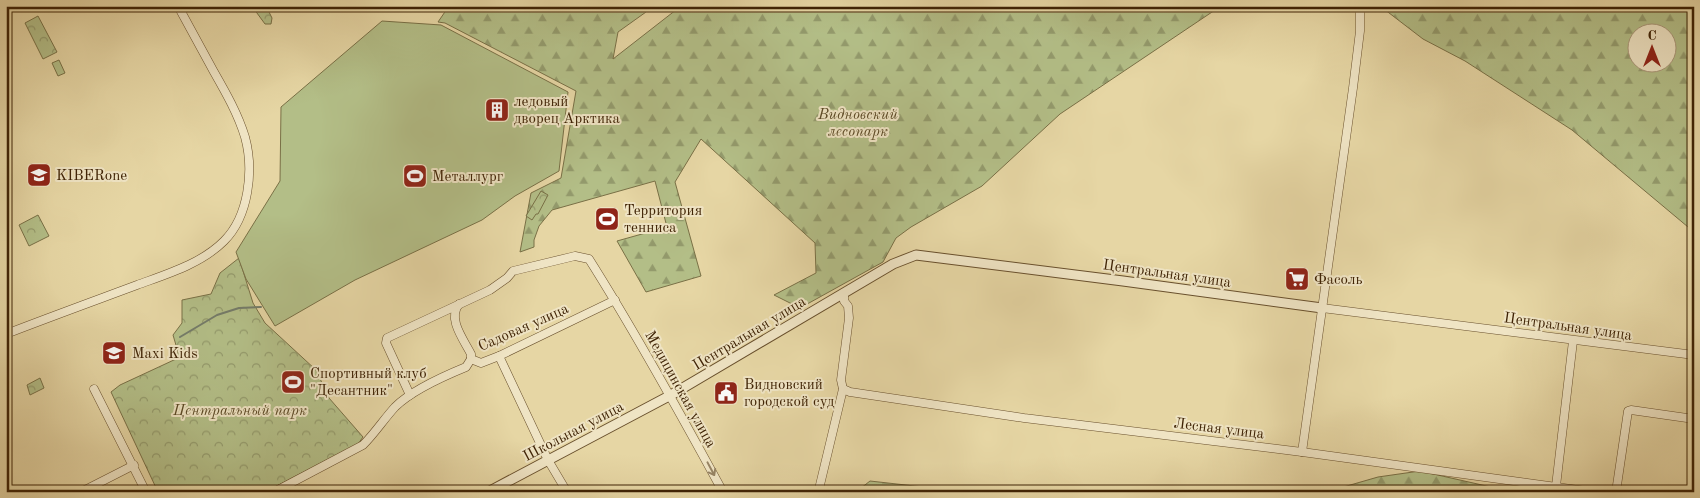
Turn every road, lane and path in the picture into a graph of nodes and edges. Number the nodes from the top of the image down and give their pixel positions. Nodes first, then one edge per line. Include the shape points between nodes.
1 (178, 6) edge
2 (1360, 6) edge
3 (844, 293) junction
4 (615, 300) junction
5 (459, 304) junction
6 (1322, 308) junction
7 (6, 334) edge
8 (1573, 341) junction
9 (1694, 355) edge
10 (500, 356) junction
11 (471, 359) junction
12 (94, 389) dead end
13 (843, 389) junction
14 (410, 395) junction
15 (671, 395) junction
16 (1694, 419) edge
17 (1302, 452) junction
18 (548, 460) junction
19 (134, 465) junction
20 (1556, 486) junction
21 (819, 489) dead end
22 (81, 492) edge
23 (146, 492) edge
24 (274, 492) edge
25 (488, 492) edge
26 (567, 492) edge
27 (723, 492) edge
28 (1593, 492) edge
29 (1616, 492) edge

1 - 7 street via 234,108 245,138 248,187 236,224 225,240 201,258 170,273
2 - 6 street via 1354,88
3 - 6 street, Центральная улица via 893,264 916,255
3 - 13 street via 849,318
3 - 15 street, Центральная улица
4 - 5 street, Медицинская улица via 589,259 575,256 513,271 490,290
4 - 10 street, Садовая улица
4 - 15 street, Медицинская улица
5 - 11 street via 454,316
5 - 14 street via 387,338 386,343
6 - 8 street, Центральная улица
6 - 17 street
8 - 9 street, Центральная улица
8 - 20 street
10 - 11 street, Садовая улица via 481,363
10 - 18 street
11 - 14 street, Садовая улица via 466,367
12 - 19 street
13 - 17 street, Лесная улица via 1024,418
13 - 21 street
14 - 24 street, Садовая улица via 395,407 363,445
15 - 18 street, Школьная улица
15 -> 27 street, Медицинская улица
16 - 29 street via 1628,411
17 - 20 street, Лесная улица
18 - 25 street, Школьная улица
18 - 26 street
19 - 22 street
19 - 23 street
20 - 28 street, Лесная улица

